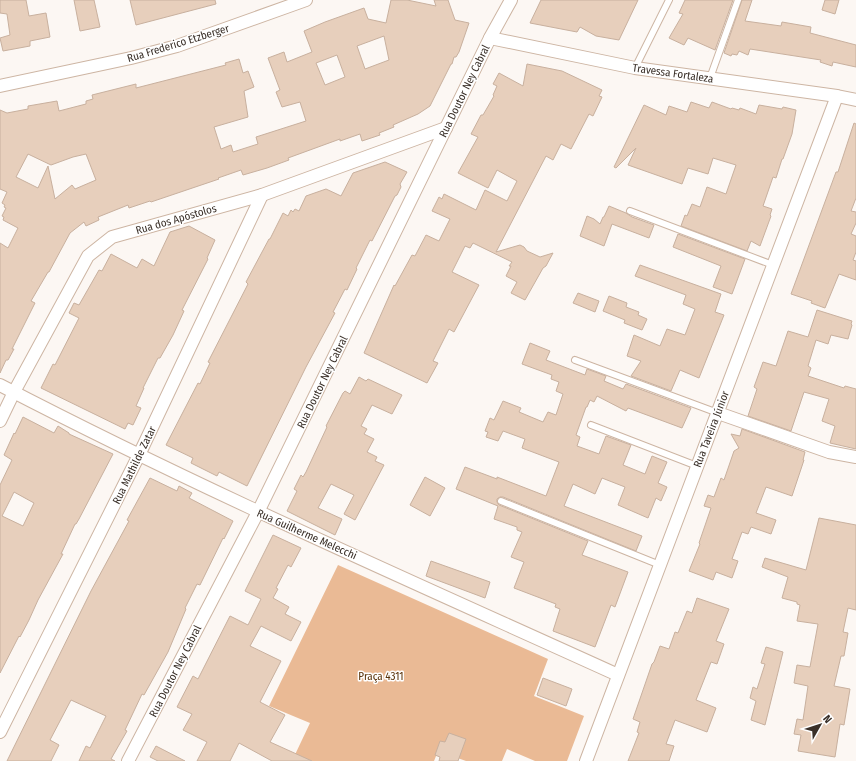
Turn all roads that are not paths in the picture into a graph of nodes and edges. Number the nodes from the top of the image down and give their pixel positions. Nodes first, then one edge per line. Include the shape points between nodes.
1 (306, 0) edge
2 (511, 0) edge
3 (669, 0) edge
4 (738, 0) edge
5 (490, 38) junction
6 (635, 68) junction
7 (710, 78) junction
8 (0, 86) edge
9 (837, 96) junction
10 (856, 100) edge
11 (446, 128) junction
12 (262, 194) junction
13 (630, 211) dead end
14 (773, 265) junction
15 (575, 360) dead end
16 (0, 385) edge
17 (14, 392) junction
18 (718, 413) junction
19 (0, 421) edge
20 (591, 424) dead end
21 (140, 455) junction
22 (856, 457) edge
23 (697, 466) junction
24 (501, 501) dead end
25 (258, 512) junction
26 (660, 565) junction
27 (618, 675) junction
28 (0, 732) edge
29 (128, 761) edge
30 (586, 761) edge

1 - 8 street, Rua Frederico Etzberger via 177,46
2 - 5 street, Rua Doutor Ney Cabral
3 - 6 lane
4 - 7 lane
5 - 6 street, Travessa Fortaleza
5 - 11 street, Rua Doutor Ney Cabral
6 - 7 street, Travessa Fortaleza
7 - 9 street, Travessa Fortaleza
9 - 10 street, Travessa Fortaleza
9 - 14 street, Rua Taveira Júnior
11 - 12 street, Rua dos Apóstolos
11 - 25 street, Rua Doutor Ney Cabral
12 - 17 street, Rua dos Apóstolos via 112,237 88,256
12 - 21 street, Rua Mathilde Zatar
13 - 14 lane
14 - 18 street, Rua Taveira Júnior
15 - 18 lane
16 - 17 street, Rua Guilherme Melecchi
17 - 19 street, Rua dos Apóstolos
17 - 21 street, Rua Guilherme Melecchi
18 - 22 street via 829,452
18 - 23 street, Rua Taveira Júnior
20 - 23 lane
21 - 25 street, Rua Guilherme Melecchi
21 - 28 street, Rua Mathilde Zatar
23 - 26 street, Rua Taveira Júnior
24 - 26 lane
25 - 27 street, Rua Guilherme Melecchi
25 - 29 street, Rua Doutor Ney Cabral
26 - 27 street, Rua Taveira Júnior
27 - 30 street, Rua Taveira Júnior

